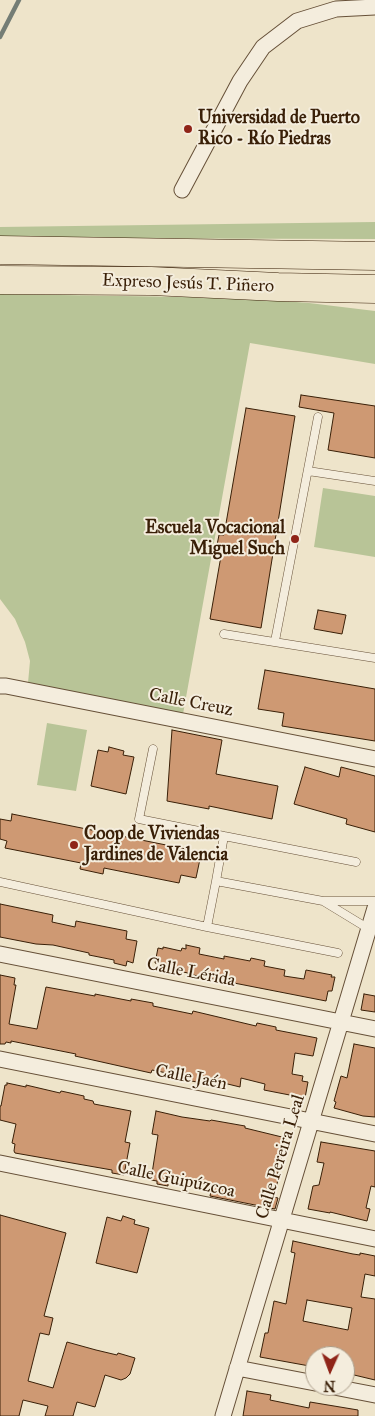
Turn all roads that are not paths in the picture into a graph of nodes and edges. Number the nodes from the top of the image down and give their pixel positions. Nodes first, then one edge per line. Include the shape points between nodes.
1 (375, 7) edge
2 (182, 190) dead end
3 (375, 245) edge
4 (0, 250) edge
5 (280, 253) junction
6 (375, 256) edge
7 (0, 280) edge
8 (278, 287) junction
9 (375, 289) edge
10 (375, 304) edge
11 (318, 417) dead end
12 (308, 471) junction
13 (375, 481) edge
14 (224, 634) dead end
15 (274, 641) junction
16 (375, 658) edge
17 (0, 686) edge
18 (153, 749) dead end
19 (375, 759) edge
20 (224, 836) junction
21 (356, 862) dead end
22 (216, 881) junction
23 (0, 882) edge
24 (323, 901) junction
25 (375, 901) edge
26 (372, 921) edge
27 (207, 927) junction
28 (338, 953) dead end
29 (0, 954) edge
30 (341, 1022) junction
31 (375, 1029) edge
32 (0, 1059) edge
33 (312, 1122) junction
34 (375, 1134) edge
35 (0, 1164) edge
36 (282, 1221) junction
37 (375, 1239) edge
38 (237, 1368) junction
39 (305, 1381) edge
40 (355, 1391) edge
41 (375, 1395) edge
42 (223, 1416) edge

1 - 2 street via 336,9 297,21 263,47 240,82
3 - 5 highway
4 - 5 highway, Expreso Jesús T. Piñero
5 - 6 highway, Expreso Jesús T. Piñero
7 - 8 highway, Expreso Jesús T. Piñero via 151,281
8 - 9 highway, Expreso Jesús T. Piñero
8 - 10 highway
11 - 12 lane
12 - 13 lane
12 - 15 lane
14 - 15 lane
15 - 16 lane
17 - 19 street, Calle Creuz
18 - 20 lane via 140,819
20 - 21 lane
20 - 22 lane
22 - 24 lane
22 - 27 lane
23 - 27 lane
24 - 25 lane
24 - 26 lane
26 - 30 street, Calle Pereira Leal
27 - 28 lane
29 - 30 street, Calle Lérida
30 - 31 street, Calle Lérida
30 - 33 street, Calle Pereira Leal
32 - 33 street, Calle Jaén
33 - 34 street, Calle Jaén
33 - 36 street, Calle Pereira Leal
35 - 36 street, Calle Guipúzcoa
36 - 37 street, Calle Guipúzcoa
36 - 38 street, Calle Pereira Leal
38 - 39 street
38 - 42 street, Calle Pereira Leal
40 - 41 street

